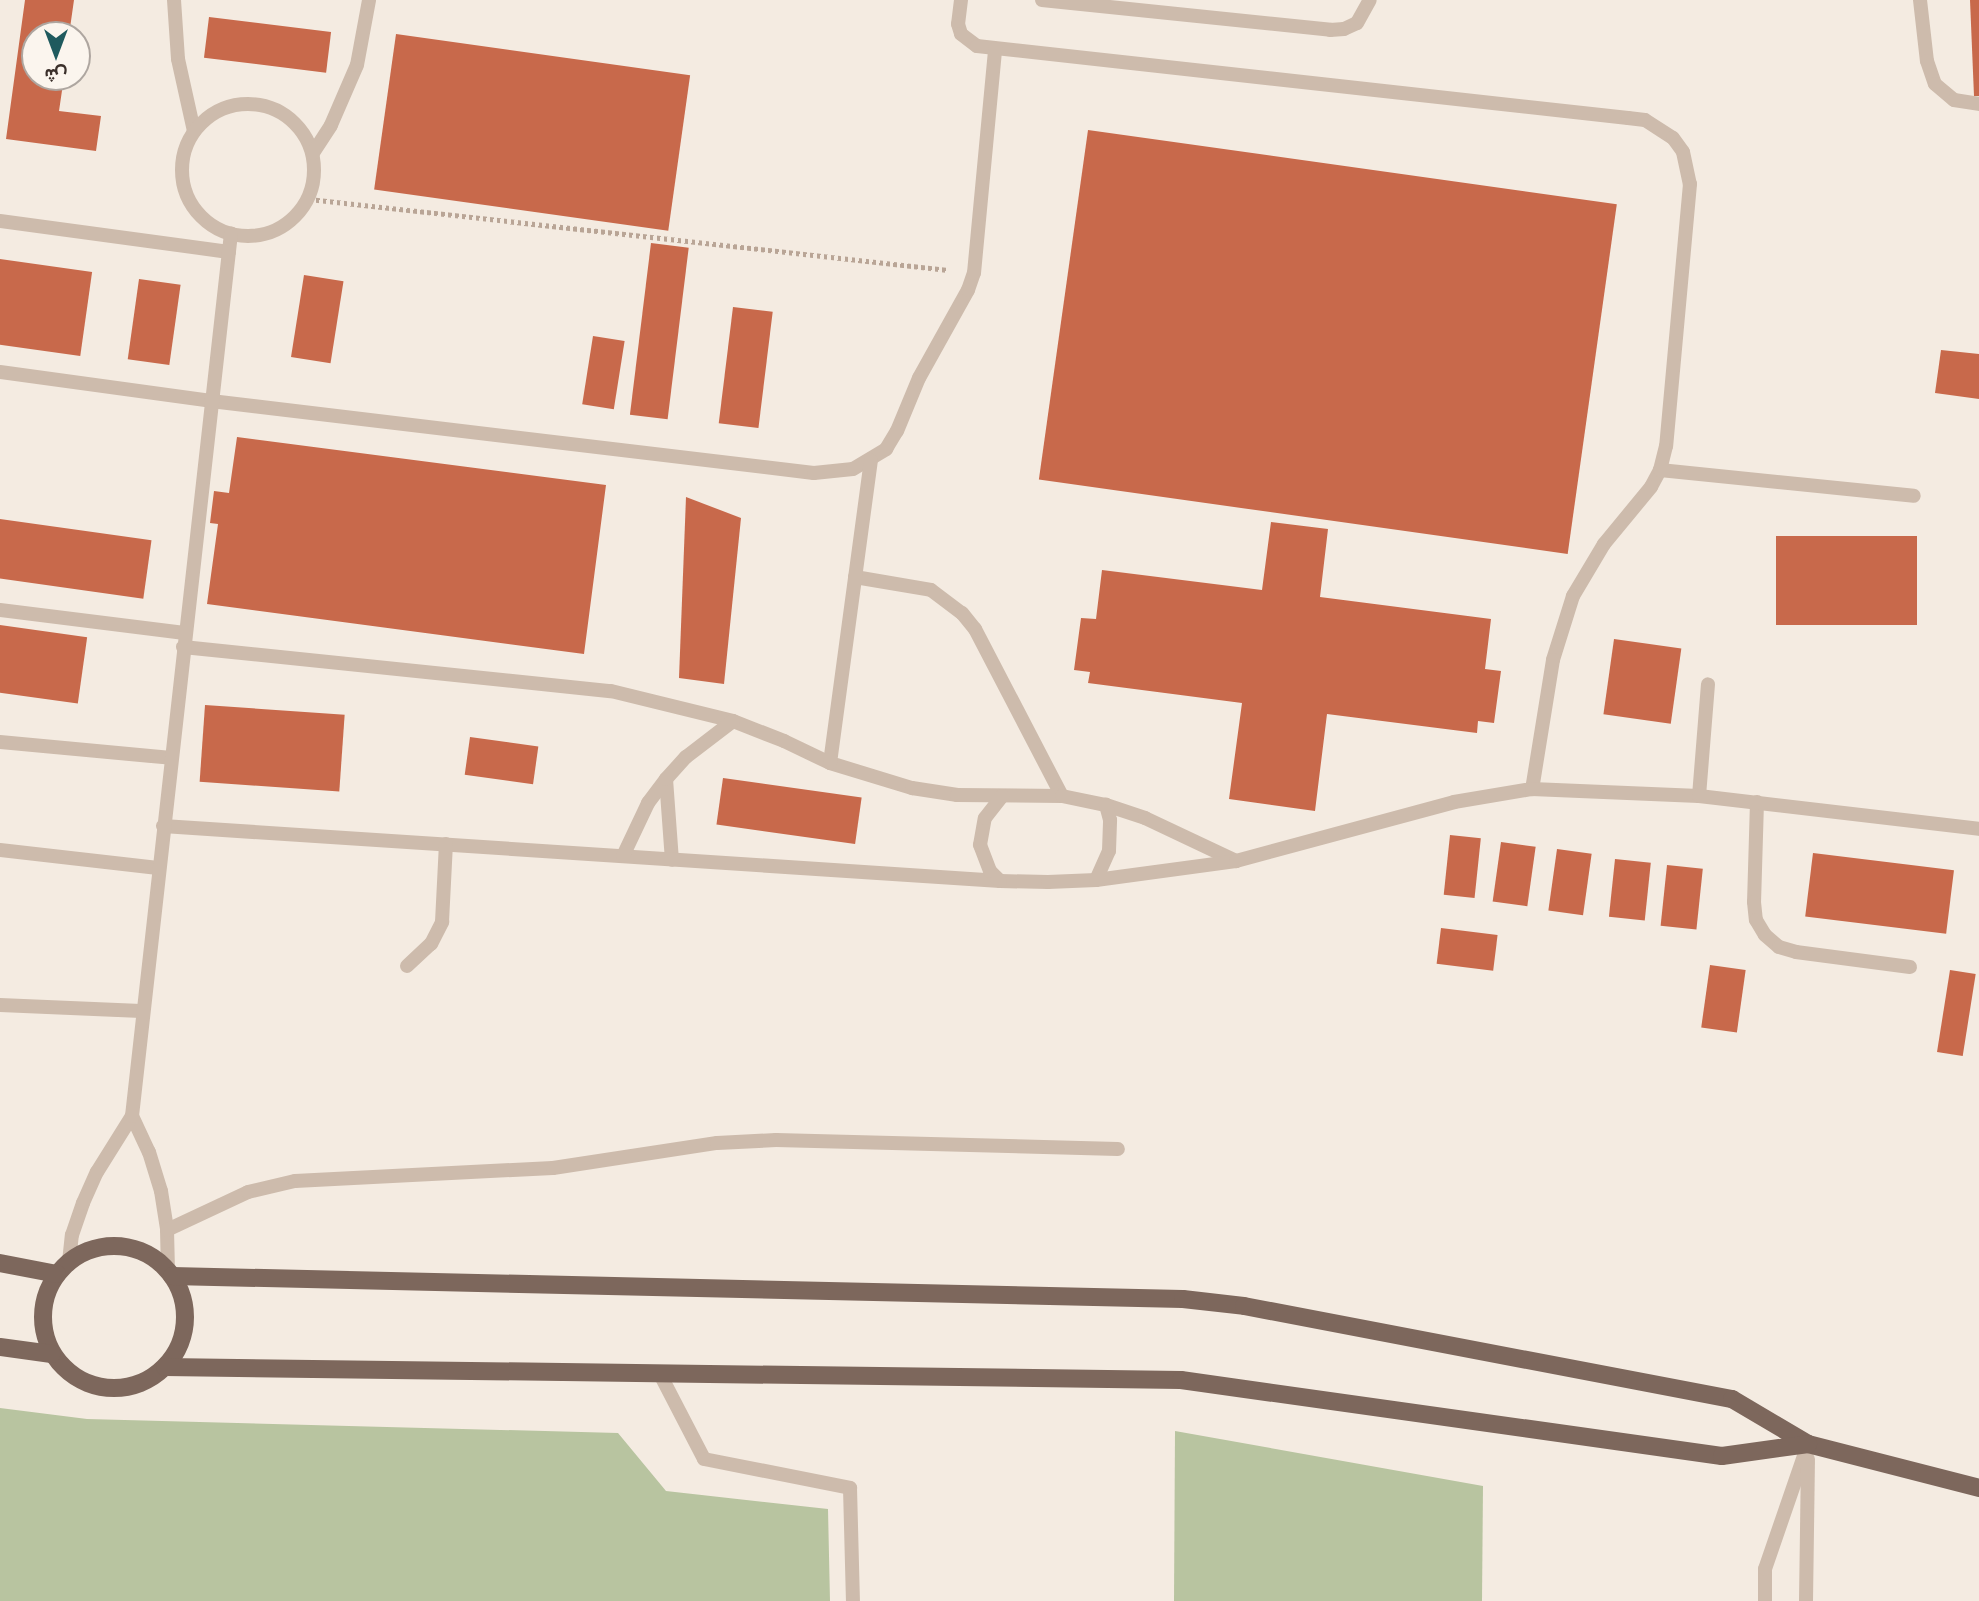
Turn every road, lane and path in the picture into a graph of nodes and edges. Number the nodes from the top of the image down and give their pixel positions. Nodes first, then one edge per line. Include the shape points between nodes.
1 (174, 0) edge
2 (369, 0) edge
3 (961, 0) edge
4 (1042, 0) edge
5 (1370, 0) edge
6 (1920, 0) edge
7 (995, 49) junction
8 (1979, 104) edge
9 (194, 131) junction
10 (313, 153) junction
11 (309, 198) junction
12 (0, 221) edge
13 (231, 234) junction
14 (229, 253) junction
15 (974, 273) junction
16 (0, 372) edge
17 (211, 401) junction
18 (870, 461) junction
19 (1660, 470) junction
20 (1914, 496) dead end
21 (855, 578) junction
22 (0, 610) edge
23 (184, 640) junction
24 (1708, 684) dead end
25 (733, 721) junction
26 (0, 742) edge
27 (171, 758) junction
28 (830, 763) junction
29 (666, 779) junction
30 (1532, 789) junction
31 (1002, 796) junction
32 (1062, 796) junction
33 (1699, 796) junction
34 (1757, 802) junction
35 (1106, 805) junction
36 (163, 826) junction
37 (1979, 829) edge
38 (446, 844) junction
39 (0, 850) edge
40 (623, 856) junction
41 (672, 860) junction
42 (1236, 861) junction
43 (158, 868) junction
44 (1096, 880) junction
45 (1000, 881) junction
46 (407, 966) dead end
47 (1910, 967) dead end
48 (0, 1005) edge
49 (141, 1011) junction
50 (132, 1116) junction
51 (1118, 1149) dead end
52 (167, 1230) junction
53 (0, 1263) edge
54 (63, 1268) junction
55 (170, 1273) junction
56 (0, 1347) edge
57 (52, 1354) junction
58 (165, 1367) junction
59 (661, 1376) junction
60 (1808, 1444) junction
61 (1979, 1488) edge
62 (853, 1601) edge
63 (1765, 1601) edge
64 (1805, 1601) edge

1 - 9 lane via 178,59
2 - 10 lane via 350,85
3 - 7 lane via 961,34 977,46
4 - 5 lane via 1330,30 1357,23
6 - 8 lane via 1927,61 1936,84 1954,100
7 - 15 lane
7 - 19 lane via 1628,118 1660,127 1683,152 1690,184
9 - 10 lane via 228,106 250,103 271,107 290,118
9 - 13 lane via 181,172 185,192 211,226
10 - 11 lane via 315,176
11 - 13 lane via 296,217 277,230 254,236
11 - 15 path
12 - 14 lane
13 - 14 lane
14 - 17 lane
15 - 18 lane via 897,430 886,449
16 - 17 lane
17 - 18 lane via 814,473 853,469
17 - 23 lane
18 - 21 lane
19 - 20 lane
19 - 30 lane via 1604,544 1573,596 1553,660
21 - 28 lane
21 - 32 lane via 931,590 962,613 975,629
22 - 23 lane
23 - 25 lane via 611,691
23 - 27 lane
24 - 33 lane
25 - 28 lane
25 - 29 lane via 686,757
26 - 27 lane
27 - 36 lane
28 - 31 lane via 912,788
29 - 40 lane via 648,803
29 - 41 lane
30 - 33 lane
30 - 42 lane via 1454,802
31 - 32 lane
31 - 45 lane via 985,818 980,845 990,871
32 - 35 lane
33 - 34 lane
34 - 37 lane
34 - 47 lane via 1754,902 1756,920 1765,935 1779,947 1797,952
35 - 42 lane
35 - 44 lane via 1109,852
36 - 38 lane
36 - 43 lane
38 - 40 lane
38 - 46 lane via 442,922 431,944
39 - 43 lane
40 - 41 lane
41 - 45 lane
42 - 44 lane
43 - 49 lane
44 - 45 lane
48 - 49 lane
49 - 50 lane
50 - 52 lane via 161,1191
50 - 54 lane via 97,1172
51 - 52 lane via 776,1140 717,1143 539,1169 295,1181 248,1192
52 - 55 lane
53 - 54 main road
54 - 55 main road via 93,1248 121,1246 147,1254
54 - 57 main road via 42,1313
55 - 58 main road via 183,1298 185,1323 175,1354
55 - 60 main road via 1183,1299 1257,1308 1732,1399
56 - 57 main road
57 - 58 main road via 72,1375 113,1388 141,1383
58 - 59 main road
59 - 60 main road via 1181,1380 1722,1457
59 - 62 lane via 704,1460 850,1488
60 - 61 main road
60 - 63 lane via 1765,1569
60 - 64 lane

